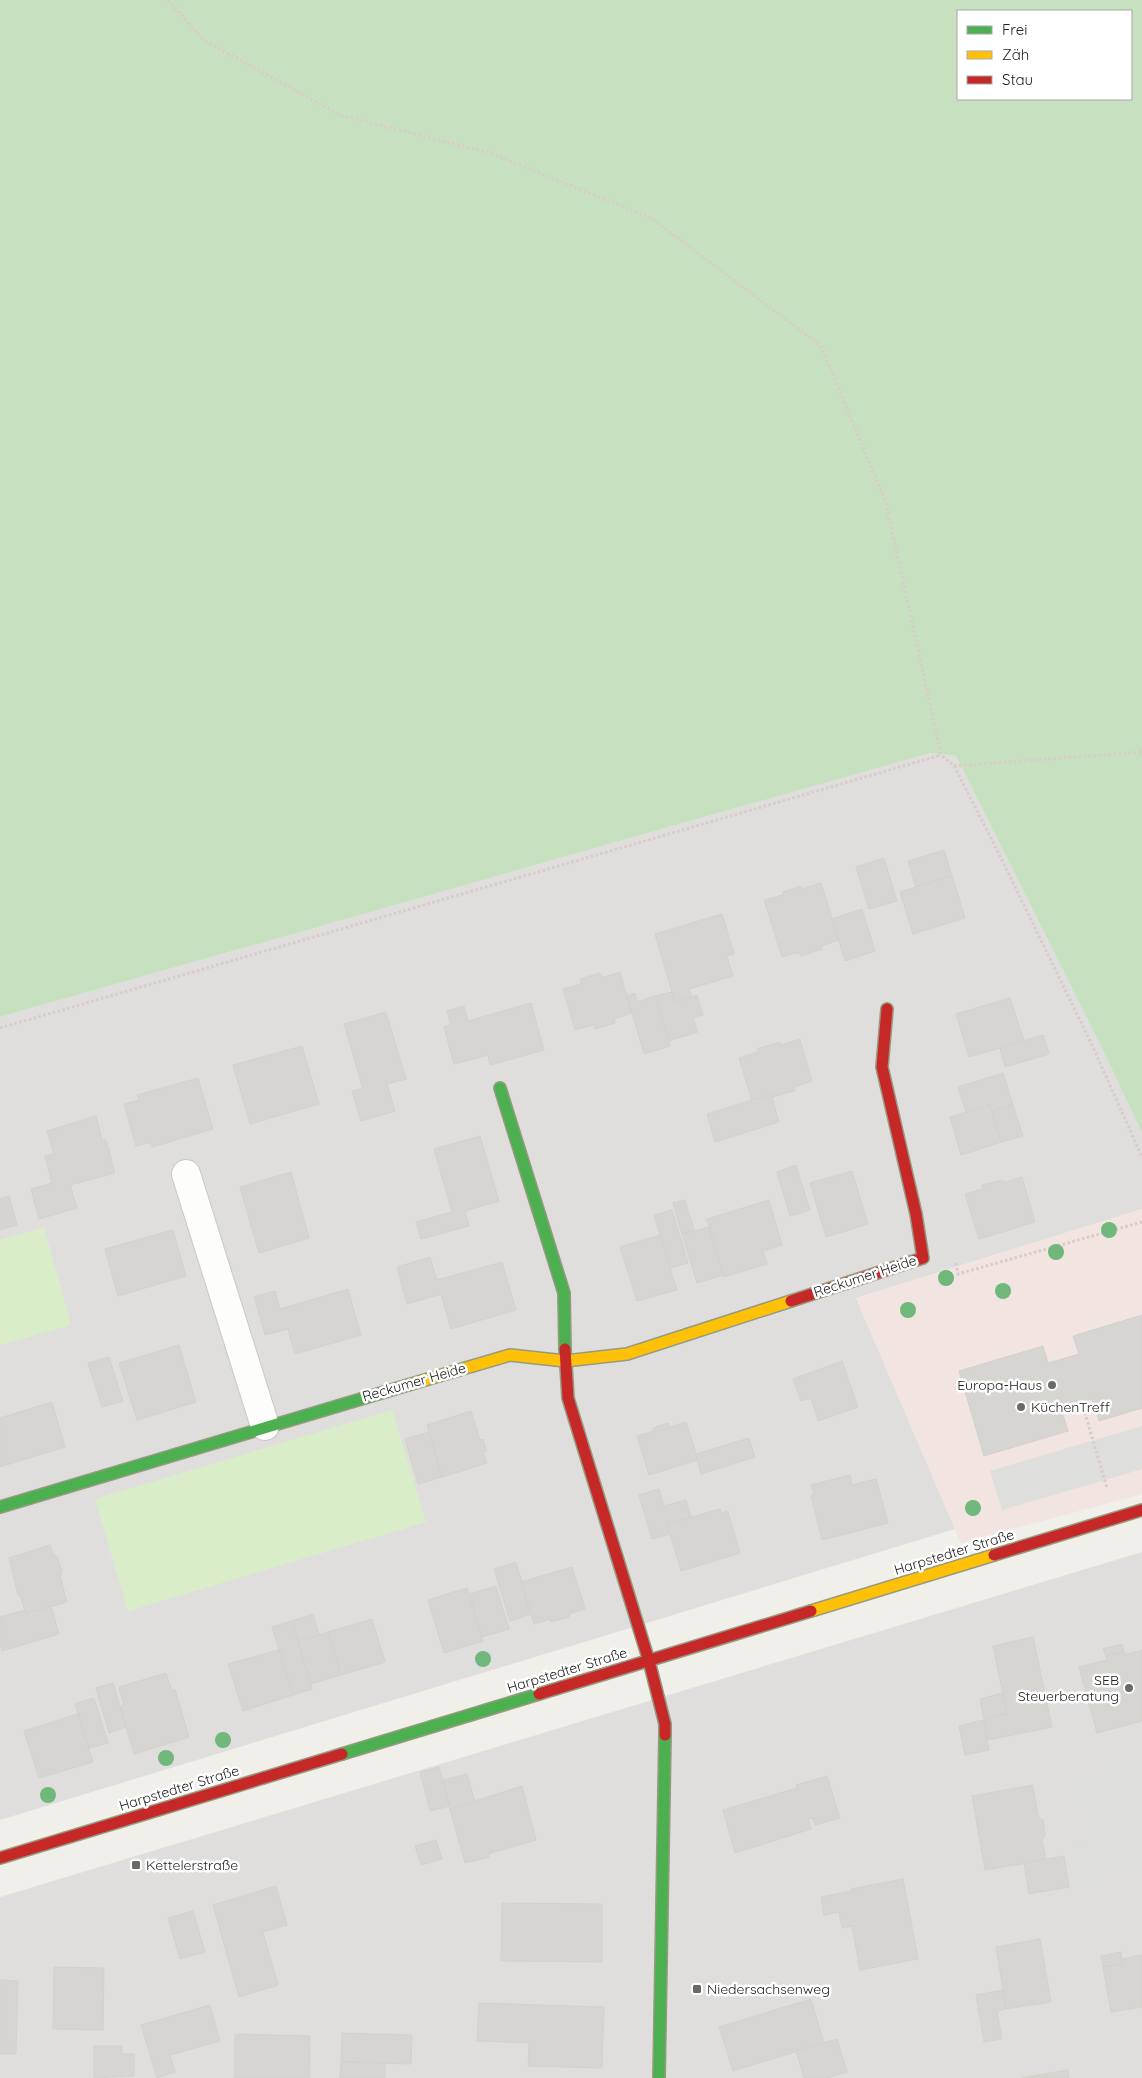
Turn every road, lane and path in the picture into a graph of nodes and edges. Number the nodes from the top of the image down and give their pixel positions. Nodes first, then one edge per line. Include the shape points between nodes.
1 (168, 0) edge
2 (1142, 752) edge
3 (941, 755) junction
4 (954, 766) junction
5 (887, 1009) dead end
6 (0, 1028) edge
7 (500, 1088) dead end
8 (1142, 1158) edge
9 (186, 1174) dead end
10 (1142, 1222) edge
11 (923, 1258) junction
12 (565, 1361) junction
13 (1082, 1403) dead end
14 (265, 1426) junction
15 (0, 1507) edge
16 (1142, 1510) edge
17 (1116, 1517) junction
18 (649, 1661) junction
19 (0, 1858) edge
20 (659, 2078) edge

1 - 3 path via 204,40 340,116 490,153 651,218 821,346 886,503
2 - 4 path
3 - 4 path
3 - 6 path
4 - 8 path via 1092,1045
5 - 11 street, Reckumer Heide via 882,1067
7 - 12 street via 564,1293
9 - 14 street
10 - 11 path via 958,1274 955,1256
11 - 12 street, Reckumer Heide via 627,1354
12 - 14 street, Reckumer Heide via 510,1355
12 - 18 street via 568,1398
13 - 17 path
14 - 15 street, Reckumer Heide
16 - 17 street, Harpstedter Straße
17 - 18 street, Harpstedter Straße
18 - 19 street, Harpstedter Straße
18 - 20 street via 665,1724

